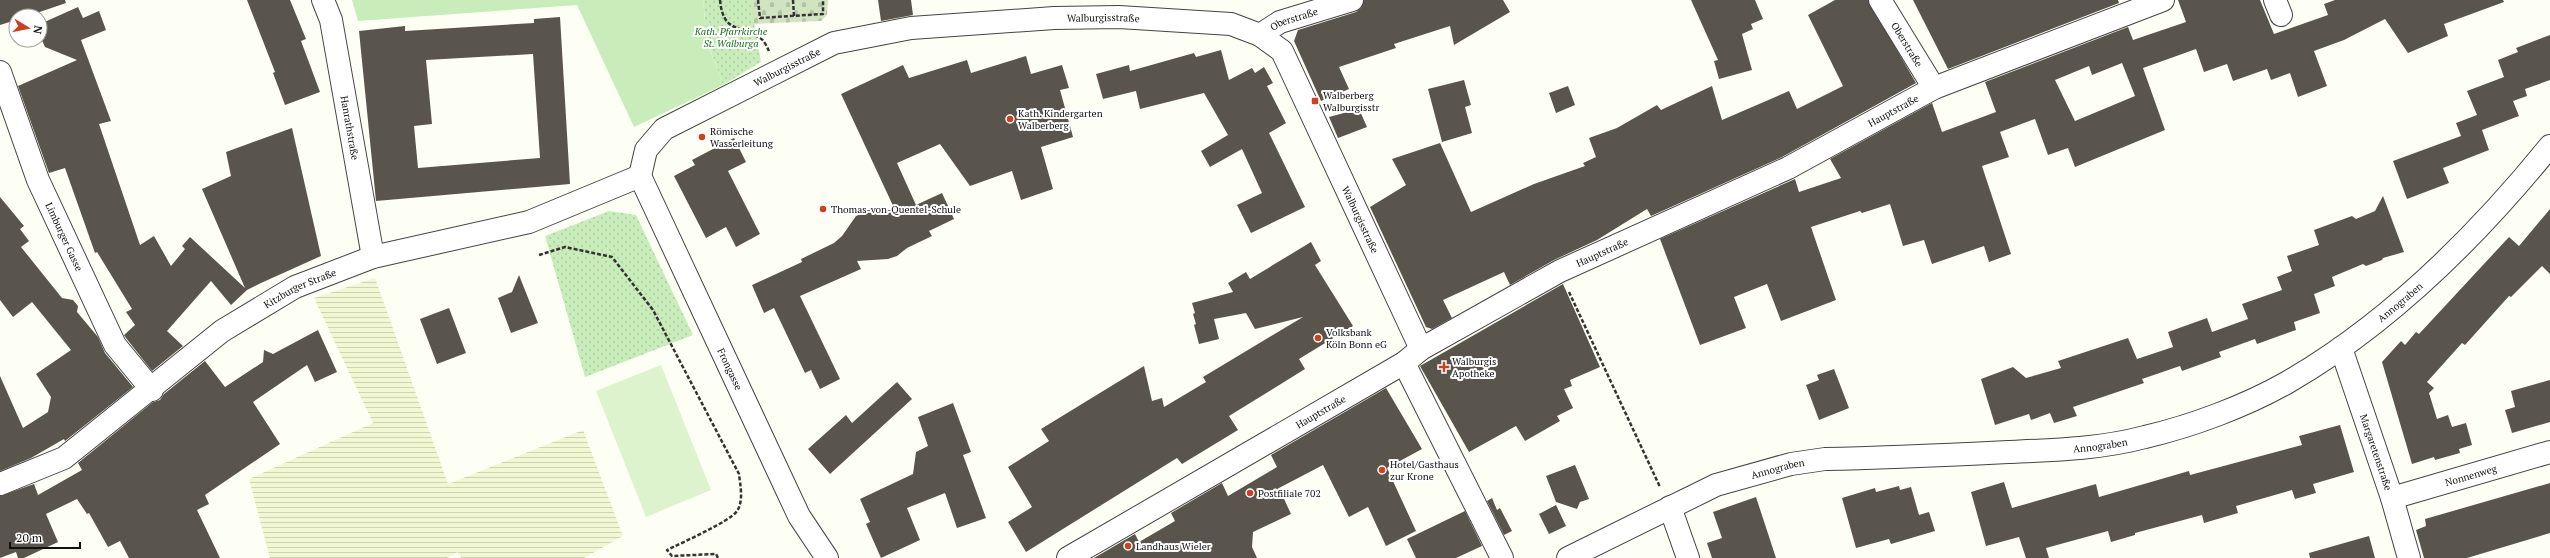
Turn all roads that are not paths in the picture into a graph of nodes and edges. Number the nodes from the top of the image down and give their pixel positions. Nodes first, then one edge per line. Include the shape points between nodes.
1 (323, 0) edge
2 (1352, 0) edge
3 (1880, 0) edge
4 (2163, 0) edge
5 (1260, 35) junction
6 (0, 72) edge
7 (1934, 88) junction
8 (2550, 146) edge
9 (640, 176) junction
10 (373, 257) junction
11 (2341, 348) junction
12 (1421, 349) junction
13 (1404, 363) junction
14 (152, 390) junction
15 (2550, 452) edge
16 (0, 484) edge
17 (2392, 498) junction
18 (1670, 507) junction
19 (827, 558) edge
20 (1068, 558) edge
21 (1502, 558) edge
22 (1568, 558) edge
23 (1688, 558) edge
24 (2409, 558) edge

1 - 10 street, Hanrathstraße via 331,20
2 - 5 street, Oberstraße via 1280,22
3 - 7 street, Oberstraße
4 - 7 street, Hauptstraße
5 - 9 street, Walburgisstraße via 1231,24 1119,17 1054,18 919,27 834,43 664,129 646,150
5 - 12 street, Walburgisstraße via 1282,51
6 - 14 street, Limburger Gasse via 38,180 115,345
7 - 12 street, Hauptstraße via 1788,168 1560,271
8 - 11 street, Annograben via 2450,257
9 - 10 street, Kitzburger Straße via 529,222
9 - 19 street, Frongasse via 799,516
10 - 14 street, Kitzburger Straße via 295,287 275,299 222,331
11 - 17 street, Margaretenstraße
11 - 18 street, Annograben via 2287,382 2216,415 2145,437 2089,448 1825,459 1791,464 1716,485
12 - 13 street, Hauptstraße
13 - 20 street, Hauptstraße
13 - 21 street
14 - 16 street, Kitzburger Straße via 64,458
15 - 17 street, Nonnenweg
17 - 24 street, Margaretenstraße
18 - 22 street, Annograben
18 - 23 street

